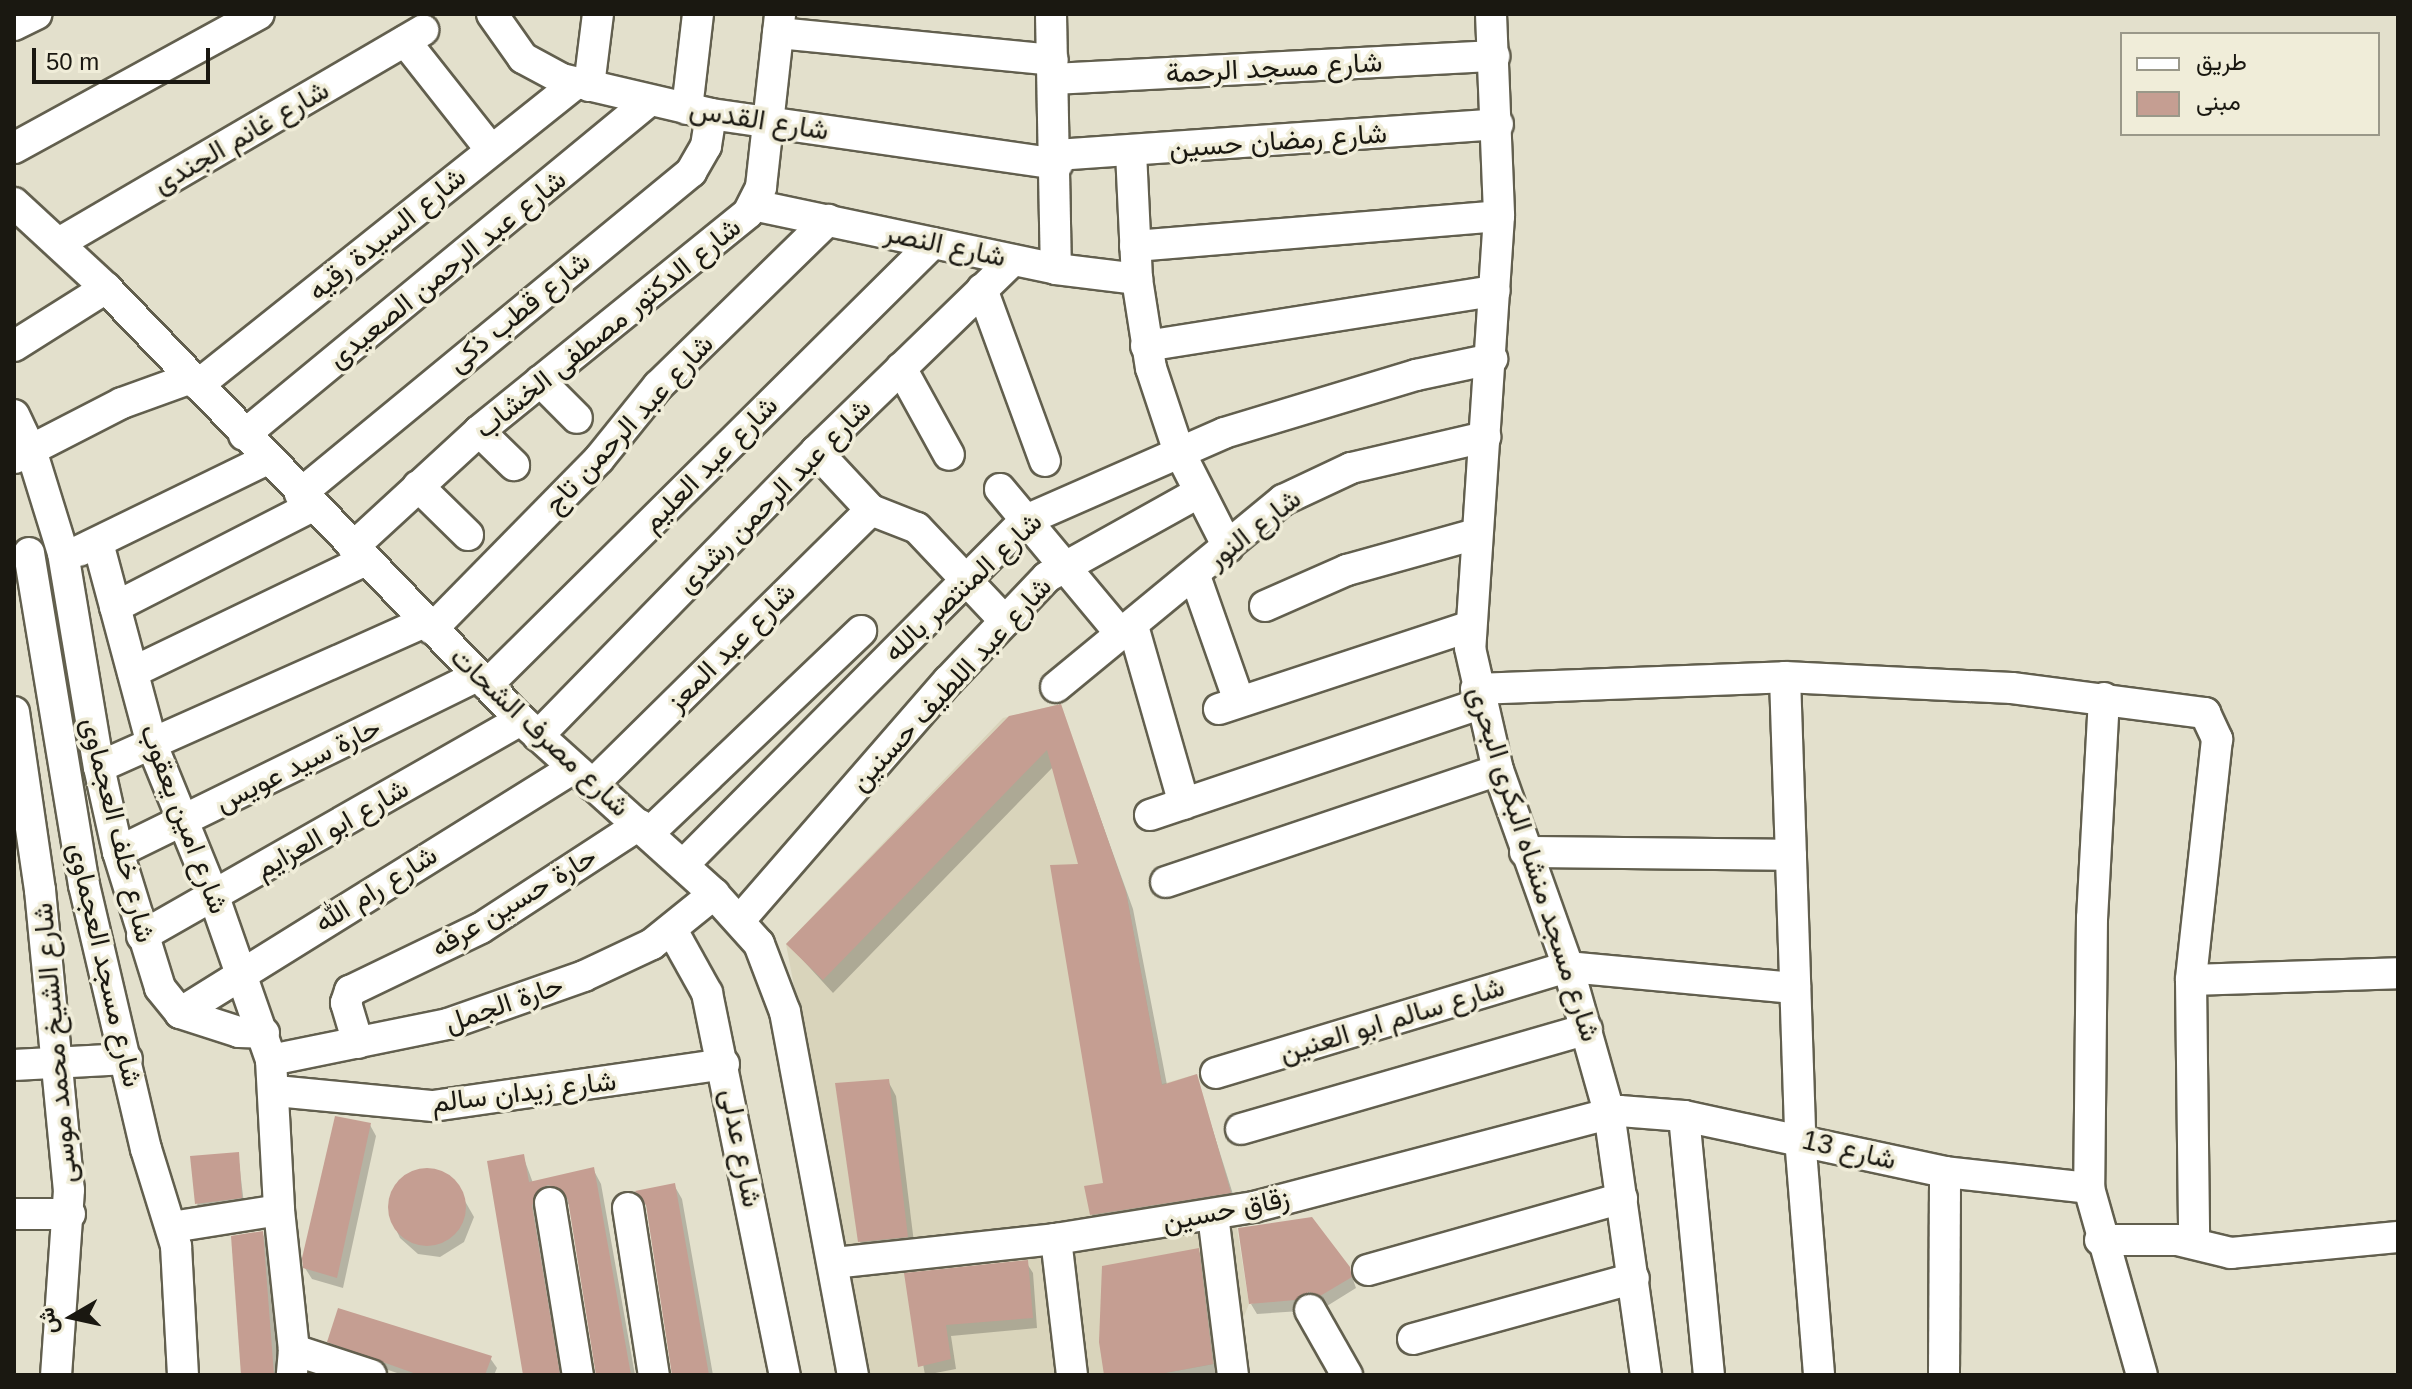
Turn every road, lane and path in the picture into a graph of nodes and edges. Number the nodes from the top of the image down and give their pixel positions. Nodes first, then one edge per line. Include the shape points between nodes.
1 (37, 14) edge
2 (259, 14) edge
3 (492, 14) edge
4 (598, 14) edge
5 (698, 14) edge
6 (1051, 14) edge
7 (1491, 14) edge
8 (779, 24) edge
9 (14, 25) edge
10 (1494, 56) junction
11 (1053, 70) junction
12 (583, 84) junction
13 (649, 101) junction
14 (699, 111) junction
15 (769, 124) junction
16 (1498, 124) junction
17 (14, 148) edge
18 (491, 150) junction
19 (1131, 152) junction
20 (1057, 159) junction
21 (753, 205) junction
22 (18, 212) edge
23 (1499, 216) junction
24 (828, 220) junction
25 (59, 243) junction
26 (933, 243) junction
27 (1135, 246) junction
28 (1013, 260) junction
29 (1056, 269) junction
30 (1137, 279) junction
31 (106, 288) junction
32 (982, 289) junction
33 (1495, 291) junction
34 (14, 346) edge
35 (1146, 346) junction
36 (1492, 359) junction
37 (901, 368) junction
38 (540, 381) junction
39 (194, 382) junction
40 (14, 415) edge
41 (577, 418) dead end
42 (479, 431) junction
43 (244, 435) junction
44 (1485, 437) junction
45 (1178, 449) junction
46 (816, 451) junction
47 (949, 455) dead end
48 (23, 456) edge
49 (268, 459) junction
50 (1045, 461) dead end
51 (514, 465) dead end
52 (418, 486) junction
53 (1000, 489) dead end
54 (1198, 493) junction
55 (306, 500) junction
56 (871, 510) junction
57 (1026, 520) junction
58 (1476, 534) junction
59 (468, 535) dead end
60 (98, 543) junction
61 (1228, 547) junction
62 (63, 553) junction
63 (21, 554) edge
64 (359, 554) junction
65 (1064, 565) junction
66 (1195, 576) junction
67 (965, 578) junction
68 (1265, 606) dead end
69 (115, 607) junction
70 (1005, 621) junction
71 (428, 626) junction
72 (1469, 627) junction
73 (1127, 630) junction
74 (861, 631) dead end
75 (133, 672) junction
76 (1785, 677) junction
77 (482, 681) junction
78 (1056, 687) dead end
79 (1477, 697) junction
80 (2104, 698) junction
81 (14, 712) edge
82 (529, 728) junction
83 (152, 745) junction
84 (99, 767) junction
85 (1498, 770) junction
86 (582, 776) junction
87 (1184, 804) junction
88 (1150, 815) dead end
89 (180, 823) junction
90 (644, 829) junction
91 (118, 852) junction
92 (1525, 852) junction
93 (1791, 855) junction
94 (683, 865) junction
95 (1166, 882) dead end
96 (84, 885) junction
97 (27, 892) edge
98 (714, 894) junction
99 (214, 897) junction
100 (740, 920) junction
101 (672, 930) junction
102 (142, 936) junction
103 (1568, 967) junction
104 (241, 972) junction
105 (2398, 973) edge
106 (2191, 980) junction
107 (1795, 988) junction
108 (180, 1013) junction
109 (1587, 1029) junction
110 (358, 1043) junction
111 (268, 1047) junction
112 (127, 1059) junction
113 (59, 1063) junction
114 (724, 1064) junction
115 (14, 1065) edge
116 (1216, 1073) dead end
117 (276, 1091) junction
118 (1609, 1112) junction
119 (1684, 1116) junction
120 (1241, 1129) dead end
121 (1800, 1138) junction
122 (1945, 1172) junction
123 (2089, 1188) junction
124 (1622, 1198) junction
125 (550, 1203) dead end
126 (628, 1208) dead end
127 (279, 1210) junction
128 (14, 1214) edge
129 (70, 1214) junction
130 (1213, 1215) junction
131 (172, 1227) junction
132 (2398, 1237) edge
133 (1056, 1239) junction
134 (2100, 1240) junction
135 (2194, 1243) junction
136 (834, 1263) junction
137 (1368, 1270) dead end
138 (1634, 1278) junction
139 (1310, 1310) dead end
140 (1413, 1339) dead end
141 (293, 1363) edge
142 (56, 1375) edge
143 (183, 1375) edge
144 (371, 1375) edge
145 (578, 1375) edge
146 (654, 1375) edge
147 (785, 1375) edge
148 (853, 1375) edge
149 (1072, 1375) edge
150 (1233, 1375) edge
151 (1347, 1375) edge
152 (1646, 1375) edge
153 (1709, 1375) edge
154 (1819, 1375) edge
155 (1944, 1375) edge
156 (2142, 1375) edge

1 - 9 street
2 - 17 street
3 - 12 street, شارع القدس via 523,58 542,71
4 - 12 street
5 - 14 street, شارع قطب ذكى
6 - 11 street
7 - 10 street, شارع مسجد منشاه البكرى البحرى
8 - 11 street, شارع مسجد الرحمة
8 - 15 street, شارع الدكتور مصطفى الخشاب
10 - 11 street, شارع مسجد الرحمة
10 - 16 street, شارع مسجد منشاه البكرى البحرى
11 - 20 street
12 - 13 street, شارع القدس
12 - 18 street, شارع السيدة رقيه
13 - 14 street, شارع القدس
13 - 43 street, شارع عبد الرحمن الصعيدى
14 - 15 street, شارع القدس
14 - 55 street, شارع قطب ذكى via 706,146 691,172
15 - 20 street, شارع القدس
15 - 21 street, شارع الدكتور مصطفى الخشاب
16 - 19 street, شارع رمضان حسين
16 - 23 street, شارع مسجد منشاه البكرى البحرى
18 - 25 street, شارع غانم الجندى via 414,35
18 - 39 street, شارع السيدة رقيه
19 - 20 street, شارع رمضان حسين
19 - 27 street
20 - 29 street
21 - 24 street, شارع النصر
21 - 38 street, شارع الدكتور مصطفى الخشاب via 673,279
22 - 25 street, شارع مصرف الشحات
23 - 27 street
23 - 33 street, شارع مسجد منشاه البكرى البحرى
24 - 26 street, شارع النصر
24 - 71 street, شارع عبد الرحمن تاج via 652,393 599,459
25 - 31 street, شارع مصرف الشحات
26 - 28 street, شارع النصر
26 - 77 street, شارع عبد العليم
27 - 30 street
28 - 29 street, شارع النصر
28 - 32 street, شارع عبد الرحمن رشدى
29 - 30 street, شارع النصر
30 - 35 street
31 - 34 street
31 - 39 street, شارع مصرف الشحات
32 - 37 street, شارع عبد الرحمن رشدى
32 - 50 street
33 - 35 street
33 - 36 street, شارع مسجد منشاه البكرى البحرى
35 - 45 street
36 - 44 street, شارع مسجد منشاه البكرى البحرى
36 - 45 street, شارع المنتصر بالله via 1416,375
37 - 46 street, شارع عبد الرحمن رشدى
37 - 47 street
38 - 41 street
38 - 42 street, شارع الدكتور مصطفى الخشاب
39 - 43 street, شارع مصرف الشحات
39 - 48 street, شارع السيدة رقيه via 122,403
40 - 48 street, شارع خلف العجماوى
42 - 51 street
42 - 52 street, شارع الدكتور مصطفى الخشاب
43 - 49 street, شارع مصرف الشحات
44 - 58 street, شارع مسجد منشاه البكرى البحرى
44 - 61 street, شارع النور via 1402,453 1315,483 1283,500
45 - 54 street
45 - 57 street, شارع المنتصر بالله
46 - 56 street
46 - 82 street, شارع عبد الرحمن رشدى
48 - 62 street, شارع خلف العجماوى
49 - 55 street, شارع مصرف الشحات
49 - 60 street
52 - 59 street
52 - 64 street, شارع الدكتور مصطفى الخشاب
53 - 57 street
54 - 61 street
54 - 65 street, شارع عبد اللطيف حسنين
55 - 64 street, شارع مصرف الشحات
55 - 69 street, شارع قطب ذكى
56 - 67 street via 917,528
56 - 86 street, شارع عبد المعز
57 - 65 street
57 - 67 street, شارع المنتصر بالله
58 - 68 street via 1347,570
58 - 72 street, شارع مسجد منشاه البكرى البحرى
60 - 62 street
60 - 69 street, شارع امين يعقوب
61 - 66 street, شارع النور
62 - 63 street
62 - 84 street, شارع خلف العجماوى
63 - 96 street, شارع مسجد العجماوى
64 - 71 street, شارع مصرف الشحات
64 - 75 street, شارع الدكتور مصطفى الخشاب
65 - 70 street, شارع عبد اللطيف حسنين
65 - 73 street
66 - 72 street via 1229,705
66 - 73 street, شارع النور
67 - 70 street
67 - 94 street, شارع المنتصر بالله
69 - 75 street, شارع امين يعقوب
70 - 100 street, شارع عبد اللطيف حسنين
71 - 77 street, شارع مصرف الشحات
71 - 83 street
72 - 79 street, شارع مسجد منشاه البكرى البحرى
73 - 78 street, شارع النور
73 - 87 street
74 - 90 street
75 - 83 street, شارع امين يعقوب
76 - 79 street
76 - 80 street
76 - 93 street
77 - 82 street, شارع مصرف الشحات
77 - 89 street, حارة سيد عويس
79 - 85 street, شارع مسجد منشاه البكرى البحرى
79 - 87 street
80 - 106 street via 2193,708 2214,723 2217,739
80 - 123 street via 2092,918
81 - 97 street, شارع الشيخ محمد موسى
82 - 86 street, شارع مصرف الشحات
82 - 99 street, شارع ابو العزايم
83 - 84 street
83 - 89 street, شارع امين يعقوب
84 - 91 street, شارع خلف العجماوى
85 - 92 street, شارع مسجد منشاه البكرى البحرى
85 - 95 street
86 - 90 street, شارع مصرف الشحات
86 - 104 street, شارع رام الله
87 - 88 street
89 - 91 street, حارة سيد عويس
89 - 99 street, شارع امين يعقوب
90 - 94 street, شارع مصرف الشحات
90 - 110 street, حارة حسين عرفه via 481,928 350,991 346,1003
91 - 102 street, شارع خلف العجماوى
92 - 93 street
92 - 103 street, شارع مسجد منشاه البكرى البحرى
93 - 107 street
94 - 98 street, شارع مصرف الشحات
96 - 97 street
96 - 112 street, شارع مسجد العجماوى
97 - 113 street, شارع الشيخ محمد موسى
98 - 100 street, شارع مصرف الشحات
98 - 101 street, حارة الجمل
99 - 102 street, شارع ابو العزايم
99 - 104 street, شارع امين يعقوب
100 - 136 street, شارع مصرف الشحات via 759,944 779,988
101 - 110 street, حارة الجمل via 629,957 570,982 448,1024
101 - 114 street, شارع عدلى via 703,980
102 - 108 street, شارع خلف العجماوى via 160,988
103 - 107 street
103 - 109 street, شارع مسجد منشاه البكرى البحرى
103 - 116 street, شارع سالم ابو العنين
104 - 108 street, شارع رام الله
104 - 111 street, شارع امين يعقوب
105 - 106 street
106 - 135 street
107 - 121 street
108 - 111 street
109 - 118 street, شارع مسجد منشاه البكرى البحرى
109 - 120 street
110 - 111 street, حارة الجمل
111 - 117 street, شارع امين يعقوب
112 - 113 street
112 - 131 street, شارع مسجد العجماوى via 146,1149
113 - 115 street
113 - 129 street, شارع الشيخ محمد موسى
114 - 117 street, شارع زيدان سالم via 433,1106
114 - 147 street, شارع عدلى
117 - 127 street
118 - 119 street, شارع 13
118 - 124 street, شارع مسجد منشاه البكرى البحرى
118 - 130 street, زقاق حسين
119 - 121 street, شارع 13
119 - 153 street
121 - 122 street, شارع 13
121 - 154 street
122 - 123 street, شارع 13
122 - 155 street
123 - 134 street
124 - 137 street
124 - 138 street, شارع مسجد منشاه البكرى البحرى
125 - 145 street
126 - 146 street
127 - 131 street
127 - 141 street
128 - 129 street
129 - 142 street, شارع الشيخ محمد موسى
130 - 133 street, زقاق حسين
130 - 150 street
131 - 143 street, شارع مسجد العجماوى
132 - 135 street via 2231,1253
133 - 136 street, زقاق حسين
133 - 149 street
134 - 135 street
134 - 156 street
136 - 148 street, شارع مصرف الشحات
138 - 140 street
138 - 152 street, شارع مسجد منشاه البكرى البحرى
139 - 151 street
141 - 144 street

